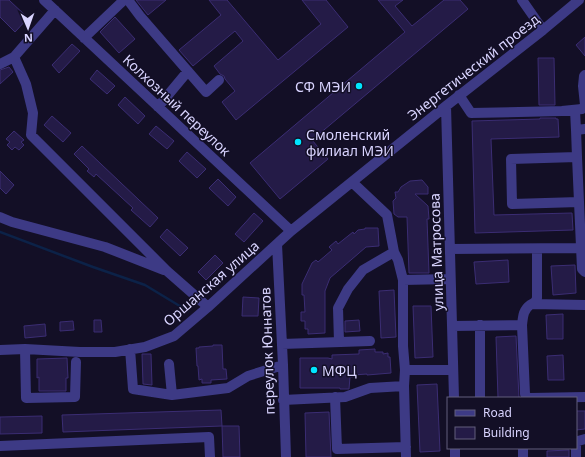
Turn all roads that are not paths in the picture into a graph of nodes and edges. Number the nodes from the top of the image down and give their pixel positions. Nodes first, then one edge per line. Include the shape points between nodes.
1 (44, 0) edge
2 (124, 0) edge
3 (128, 0) edge
4 (522, 0) edge
5 (579, 0) edge
6 (55, 10) junction
7 (542, 30) junction
8 (84, 38) junction
9 (14, 57) junction
10 (0, 64) edge
11 (188, 71) junction
12 (585, 75) edge
13 (219, 80) dead end
14 (459, 95) junction
15 (585, 105) edge
16 (446, 106) junction
17 (158, 107) junction
18 (575, 110) junction
19 (581, 129) edge
20 (577, 157) junction
21 (581, 173) edge
22 (352, 182) junction
23 (578, 202) junction
24 (0, 217) edge
25 (582, 226) edge
26 (291, 231) junction
27 (277, 244) junction
28 (581, 248) junction
29 (450, 249) junction
30 (536, 249) junction
31 (394, 252) junction
32 (168, 271) junction
33 (585, 272) edge
34 (450, 279) junction
35 (403, 280) junction
36 (532, 304) junction
37 (585, 305) edge
38 (208, 307) junction
39 (522, 324) junction
40 (480, 325) junction
41 (452, 326) junction
42 (370, 341) dead end
43 (339, 342) junction
44 (282, 344) junction
45 (25, 348) junction
46 (0, 350) edge
47 (130, 350) junction
48 (76, 362) dead end
49 (169, 364) dead end
50 (283, 366) junction
51 (405, 370) junction
52 (453, 370) junction
53 (404, 386) junction
54 (172, 395) junction
55 (335, 397) junction
56 (454, 397) edge
57 (480, 397) edge
58 (527, 397) edge
59 (283, 400) junction
60 (0, 446) edge
61 (406, 452) edge
62 (210, 457) edge
63 (286, 457) edge

1 - 6 street, Колхозный переулок
2 - 8 street
3 - 11 street
4 - 7 street
5 - 7 street, Энергетический проезд
6 - 8 street, Колхозный переулок
6 - 9 street
7 - 14 street, Энергетический проезд
8 - 17 street, Колхозный переулок
9 - 10 street
9 - 32 street via 26,84 33,113 31,135
11 - 13 street via 206,92
11 - 17 street
12 - 15 street
14 - 16 street, Энергетический проезд
14 - 18 street via 471,113
15 - 18 street via 582,109
16 - 22 street, Энергетический проезд
16 - 29 street, улица Матросова
17 - 26 street, Колхозный переулок
18 - 19 street
19 - 20 street
20 - 21 street
20 - 23 street via 511,159 512,204
21 - 23 street
22 - 26 street, Энергетический проезд
22 - 31 street via 387,215
23 - 25 street
24 - 32 street via 105,247
25 - 28 street
26 - 27 street, Оршанская улица
27 - 38 street, Оршанская улица
27 - 44 street, переулок Юннатов
28 - 30 street
28 - 33 street via 582,269
29 - 30 street
29 - 34 street, улица Матросова
30 - 36 street via 537,298
31 - 35 street
31 - 43 street via 363,270 348,289 338,308
32 - 38 street
34 - 35 street
34 - 41 street, улица Матросова
35 - 51 street
36 - 37 street
36 - 39 street via 523,313
38 - 47 street, Оршанская улица via 174,336
39 - 40 street
39 - 58 street
40 - 41 street
40 - 57 street
41 - 52 street, улица Матросова
42 - 43 street
43 - 44 street
44 - 50 street, переулок Юннатов
45 - 46 street, Оршанская улица
45 - 47 street, Оршанская улица via 80,352
45 - 48 street via 26,398 74,397
47 - 54 street via 132,390
49 - 54 street
50 - 54 street via 248,376 228,388
50 - 59 street, переулок Юннатов
51 - 52 street
51 - 53 street
52 - 56 street, улица Матросова
53 - 55 street via 370,388 345,397
53 - 61 street
55 - 59 street
55 - 61 street via 337,449
59 - 63 street, переулок Юннатов
60 - 62 street via 209,437

